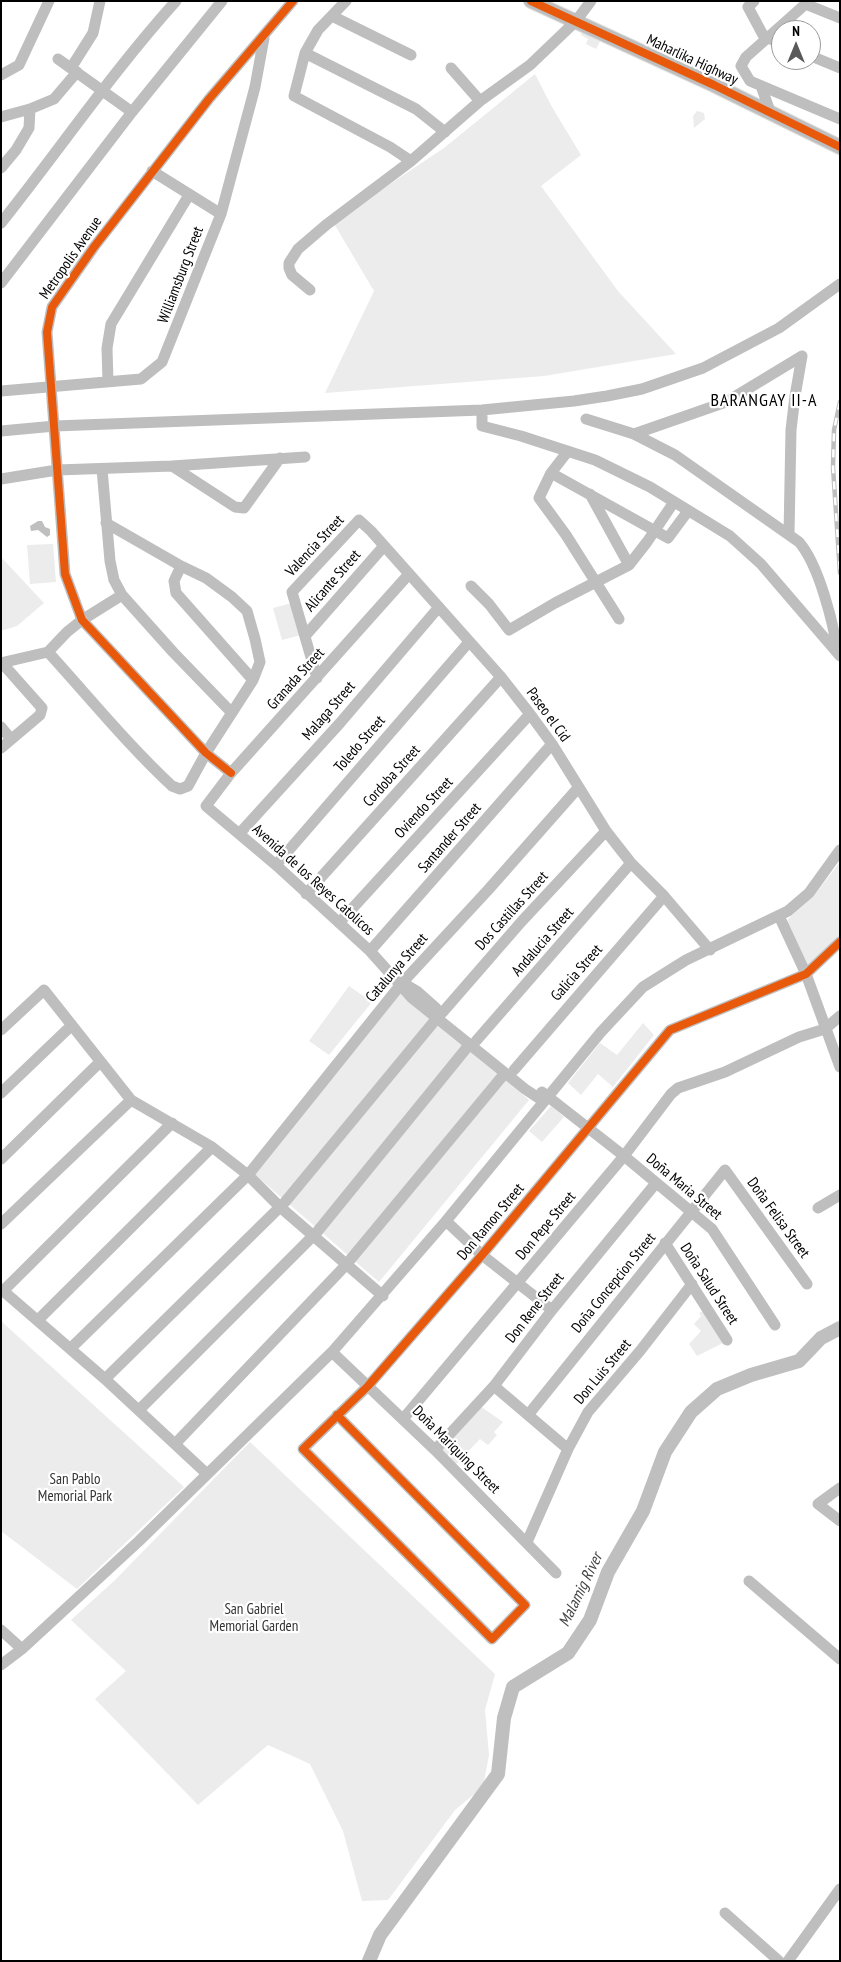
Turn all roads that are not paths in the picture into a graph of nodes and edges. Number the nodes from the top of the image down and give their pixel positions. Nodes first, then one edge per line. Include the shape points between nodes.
1 (48, 1) edge
2 (100, 1) edge
3 (176, 1) edge
4 (293, 1) edge
5 (346, 1) edge
6 (530, 1) edge
7 (591, 1) edge
8 (754, 1) edge
9 (807, 2) edge
10 (217, 3) edge
11 (332, 16) junction
12 (840, 18) edge
13 (576, 21) junction
14 (264, 36) junction
15 (768, 38) junction
16 (771, 39) edge
17 (305, 53) junction
18 (411, 55) dead end
19 (58, 59) dead end
20 (821, 60) edge
21 (451, 68) dead end
22 (840, 68) edge
23 (74, 70) junction
24 (1, 74) edge
25 (761, 86) junction
26 (102, 90) junction
27 (480, 102) junction
28 (30, 109) junction
29 (132, 112) junction
30 (771, 114) junction
31 (1, 117) edge
32 (840, 119) edge
33 (445, 132) junction
34 (840, 147) edge
35 (411, 161) junction
36 (1, 168) edge
37 (152, 171) junction
38 (189, 195) junction
39 (221, 214) junction
40 (1, 223) edge
41 (1, 284) edge
42 (840, 284) edge
43 (310, 290) dead end
44 (108, 382) junction
45 (52, 388) junction
46 (1, 391) edge
47 (482, 410) junction
48 (586, 419) dead end
49 (55, 426) junction
50 (1, 431) edge
51 (634, 434) junction
52 (568, 451) junction
53 (304, 457) dead end
54 (280, 458) junction
55 (172, 466) junction
56 (102, 469) junction
57 (57, 470) junction
58 (551, 473) junction
59 (1, 479) edge
60 (590, 494) junction
61 (674, 502) junction
62 (688, 511) junction
63 (359, 520) joint
64 (106, 523) junction
65 (654, 530) junction
66 (789, 534) junction
67 (384, 546) junction
68 (629, 565) junction
69 (181, 566) junction
70 (409, 574) junction
71 (596, 582) junction
72 (471, 586) dead end
73 (122, 595) junction
74 (439, 606) junction
75 (619, 619) dead end
76 (82, 620) junction
77 (305, 636) junction
78 (469, 642) junction
79 (48, 652) junction
80 (839, 655) edge
81 (1, 663) edge
82 (500, 677) junction
83 (317, 678) junction
84 (253, 680) junction
85 (232, 712) junction
86 (530, 714) junction
87 (1, 727) edge
88 (11, 739) junction
89 (552, 744) junction
90 (1, 748) edge
91 (206, 753) junction
92 (231, 773) junction
93 (578, 788) junction
94 (206, 806) joint
95 (606, 831) junction
96 (239, 834) junction
97 (840, 850) edge
98 (631, 863) junction
99 (276, 865) junction
100 (306, 894) junction
101 (664, 896) junction
102 (779, 916) junction
103 (339, 923) junction
104 (840, 942) edge
105 (710, 950) junction
106 (370, 951) junction
107 (806, 974) junction
108 (400, 983) junction
109 (440, 1016) junction
110 (840, 1016) edge
111 (72, 1025) junction
112 (825, 1029) junction
113 (1, 1030) edge
114 (473, 1043) junction
115 (100, 1062) junction
116 (840, 1067) edge
117 (509, 1071) junction
118 (1, 1093) edge
119 (545, 1099) junction
120 (131, 1100) junction
121 (172, 1123) junction
122 (587, 1128) junction
123 (212, 1147) junction
124 (624, 1156) junction
125 (1, 1159) edge
126 (725, 1170) joint
127 (248, 1175) junction
128 (656, 1183) junction
129 (840, 1195) edge
130 (282, 1204) junction
131 (818, 1208) dead end
132 (691, 1212) junction
133 (446, 1221) junction
134 (1, 1224) edge
135 (316, 1234) junction
136 (665, 1243) junction
137 (482, 1255) junction
138 (348, 1262) junction
139 (518, 1282) junction
140 (692, 1284) junction
141 (807, 1284) dead end
142 (2, 1290) edge
143 (383, 1296) junction
144 (552, 1310) junction
145 (38, 1320) junction
146 (775, 1325) dead end
147 (727, 1340) dead end
148 (70, 1349) junction
149 (332, 1352) junction
150 (105, 1379) junction
151 (368, 1386) junction
152 (494, 1386) junction
153 (139, 1410) junction
154 (528, 1415) junction
155 (337, 1416) junction
156 (403, 1418) junction
157 (174, 1444) junction
158 (568, 1449) junction
159 (435, 1450) junction
160 (207, 1474) junction
161 (840, 1488) edge
162 (840, 1521) edge
163 (527, 1542) junction
164 (556, 1573) dead end
165 (749, 1581) dead end
166 (1, 1630) edge
167 (22, 1649) junction
168 (840, 1659) edge
169 (1, 1665) edge
170 (840, 1888) edge
171 (725, 1914) dead end
172 (779, 1961) edge
173 (788, 1961) edge

1 - 24 street via 19,65
2 - 23 street via 93,33
3 - 26 street
4 - 14 street, Metropolis Avenue
5 - 11 street
6 - 13 main road, Maharlika Highway
7 - 13 street
8 - 15 street via 748,7 762,35
9 - 12 street
9 - 15 street
10 - 29 street
11 - 17 street via 318,30
11 - 18 street
13 - 27 street via 530,65
13 - 30 main road, Maharlika Highway
14 - 37 street, Metropolis Avenue
14 - 39 street, Williamsburg Street
15 - 16 street
15 - 25 street via 741,66 750,81
17 - 33 street via 416,110
17 - 35 street via 294,96
19 - 23 street
20 - 22 street
21 - 27 street
23 - 26 street
23 - 28 street via 54,99
25 - 30 street
25 - 32 street
26 - 29 street
26 - 40 street
27 - 33 street
28 - 31 street
28 - 36 street via 30,128
29 - 41 street
30 - 34 main road, Maharlika Highway
33 - 35 street
35 - 43 street via 298,249 289,268 292,275
37 - 38 street
37 - 45 street, Metropolis Avenue via 52,307 47,332
38 - 39 street
38 - 44 street via 111,324 107,348
39 - 44 street, Williamsburg Street via 162,362 141,378
42 - 47 street via 779,328 703,368 642,389 607,396
44 - 45 street, Williamsburg Street
45 - 46 street, Williamsburg Street
45 - 49 street, Metropolis Avenue
47 - 49 street
47 - 52 street via 482,426
48 - 51 street
49 - 50 street
49 - 57 street, Metropolis Avenue
51 - 66 street via 675,455
51 - 66 street via 726,402 802,356 791,430
52 - 58 street
52 - 61 street via 603,464
53 - 54 street
54 - 55 street
54 - 55 street via 244,508 235,507
55 - 56 street
56 - 57 street
56 - 64 street
57 - 59 street
57 - 76 street, Metropolis Avenue via 65,574
58 - 60 street
58 - 71 street via 539,498
60 - 65 street
60 - 68 street
61 - 62 street
61 - 65 street
62 - 65 street via 668,538
62 - 80 street via 730,536 761,564
63 - 67 street, Paseo el Cid
63 - 77 street, Valencia Street via 292,592
64 - 69 street
64 - 73 street via 114,580
65 - 68 street
66 - 80 street via 807,551 834,626
67 - 70 street, Paseo el Cid
67 - 77 street, Alicante Street
68 - 71 street
69 - 84 street via 174,581 176,592
69 - 84 street via 206,578 246,611 260,662
70 - 74 street, Paseo el Cid
70 - 83 street, Granada Street
71 - 72 street via 510,630
71 - 75 street
73 - 76 street
73 - 85 street via 172,652
74 - 78 street, Paseo el Cid
74 - 96 street, Malaga Street
76 - 79 street
76 - 91 street
77 - 83 street
78 - 82 street, Paseo el Cid
78 - 99 street, Toledo Street
79 - 81 street
79 - 91 street via 122,736 172,786 180,789 188,786
81 - 88 street via 42,708 40,714
82 - 86 street, Paseo el Cid
82 - 100 street, Cordoba Street
83 - 92 street, Granada Street
84 - 85 street
85 - 91 street
86 - 89 street, Paseo el Cid
86 - 103 street, Oviendo Street
87 - 88 street
88 - 90 street
89 - 93 street, Paseo el Cid
89 - 106 street, Santander Street
91 - 92 street
92 - 94 street, Granada Street
93 - 95 street, Paseo el Cid
93 - 108 street, Catalunya Street
94 - 96 street, Avenida de los Reyes Catolicos
95 - 98 street, Paseo el Cid
95 - 109 street, Dos Castillas Street
96 - 99 street, Avenida de los Reyes Catolicos
97 - 102 street via 808,893
98 - 101 street, Paseo el Cid
98 - 114 street, Andalucia Street
99 - 100 street, Avenida de los Reyes Catolicos
100 - 103 street, Avenida de los Reyes Catolicos
101 - 105 street, Paseo el Cid
101 - 117 street, Galicia Street
102 - 105 street
102 - 107 street
103 - 106 street, Avenida de los Reyes Catolicos
104 - 107 street
105 - 119 street via 664,972 643,987
106 - 108 street, Avenida de los Reyes Catolicos
107 - 112 street
107 - 122 street, Don Ramon Street via 670,1030
108 - 109 street, Avenida de los Reyes Catolicos via 412,998
108 - 127 street, Catalunya Street
109 - 114 street, Avenida de los Reyes Catolicos
109 - 130 street, Dos Castillas Street
110 - 112 street
111 - 113 street via 44,990
111 - 115 street
111 - 118 street
112 - 116 street
112 - 124 street, Don Pepe Street via 799,1037 725,1072 678,1088
114 - 117 street, Avenida de los Reyes Catolicos
114 - 135 street, Andalucia Street
115 - 120 street
115 - 125 street
117 - 119 street, Avenida de los Reyes Catolicos
117 - 138 street, Galicia Street
119 - 122 street, Doña Maria Street
119 - 133 street
120 - 121 street
120 - 134 street
121 - 123 street
121 - 142 street
122 - 124 street, Doña Maria Street
122 - 137 street, Don Ramon Street
123 - 127 street
123 - 145 street
124 - 128 street, Doña Maria Street
124 - 139 street, Don Pepe Street
126 - 132 street, Doña Concepcion Street
126 - 141 street, Doña Felisa Street
127 - 130 street
127 - 148 street, Catalunya Street
128 - 132 street, Doña Maria Street
128 - 144 street, Don Rene Street
129 - 131 street
130 - 135 street
130 - 150 street, Dos Castillas Street
132 - 136 street, Doña Concepcion Street
132 - 146 street, Doña Maria Street via 712,1230
133 - 137 street
133 - 143 street
135 - 138 street
135 - 153 street, Andalucia Street
136 - 140 street, Doña Salud Street
136 - 154 street, Doña Concepcion Street
137 - 139 street
137 - 151 street, Don Ramon Street
138 - 143 street
138 - 157 street, Galicia Street
139 - 144 street
139 - 156 street, Don Pepe Street
140 - 147 street, Doña Salud Street
140 - 158 street, Don Luis Street via 640,1351 592,1405
142 - 145 street
143 - 149 street
144 - 152 street, Don Rene Street
145 - 148 street
148 - 150 street
149 - 151 street, Doña Mariquing Street
149 - 160 street
150 - 153 street
151 - 155 street, Don Ramon Street
151 - 156 street, Doña Mariquing Street
152 - 154 street
152 - 159 street, Don Rene Street
153 - 157 street
154 - 158 street
155 - 155 street, Don Ramon Street via 526,1605 492,1639 303,1449
156 - 159 street, Doña Mariquing Street
157 - 160 street
158 - 163 street, Don Luis Street
159 - 163 street, Doña Mariquing Street
160 - 167 street via 140,1541
161 - 162 street via 818,1504
163 - 164 street, Doña Mariquing Street
165 - 168 street
166 - 167 street
167 - 169 street
170 - 173 street
171 - 172 street

